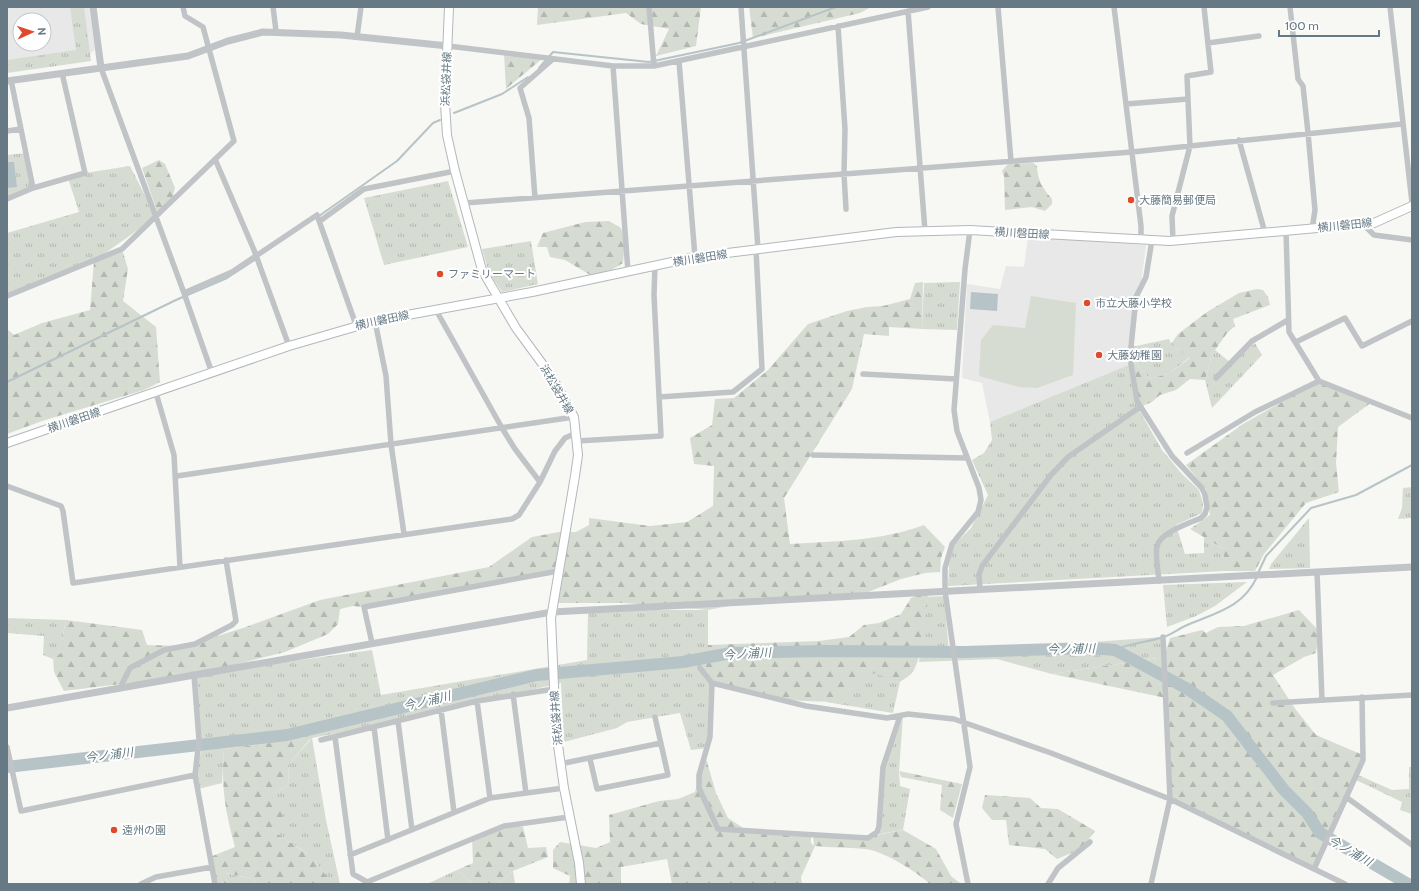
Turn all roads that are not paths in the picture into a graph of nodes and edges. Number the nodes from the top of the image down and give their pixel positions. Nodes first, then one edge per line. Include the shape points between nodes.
1 (93, 7) edge
2 (183, 7) edge
3 (273, 7) edge
4 (361, 7) edge
5 (449, 7) edge
6 (649, 7) edge
7 (741, 7) edge
8 (928, 7) edge
9 (998, 7) edge
10 (1114, 7) edge
11 (1204, 7) edge
12 (1290, 7) edge
13 (1390, 7) edge
14 (908, 11) junction
15 (838, 26) junction
16 (276, 31) junction
17 (1259, 36) dead end
18 (357, 37) junction
19 (1208, 43) junction
20 (448, 46) junction
21 (744, 47) junction
22 (208, 49) junction
23 (553, 59) junction
24 (679, 61) junction
25 (613, 66) junction
26 (654, 66) junction
27 (102, 68) junction
28 (62, 73) junction
29 (9, 80) edge
30 (1188, 99) junction
31 (1126, 104) junction
32 (1402, 124) junction
33 (21, 129) junction
34 (7, 131) edge
35 (1308, 133) junction
36 (1239, 140) junction
37 (1190, 146) junction
38 (1132, 152) junction
39 (215, 160) junction
40 (1011, 161) junction
41 (919, 168) junction
42 (455, 171) junction
43 (844, 174) junction
44 (753, 182) junction
45 (689, 187) junction
46 (33, 188) junction
47 (622, 192) junction
48 (535, 198) junction
49 (7, 199) edge
50 (465, 203) junction
51 (1412, 204) edge
52 (846, 209) dead end
53 (156, 217) junction
54 (319, 219) junction
55 (1363, 224) junction
56 (1312, 229) junction
57 (925, 230) junction
58 (970, 230) junction
59 (1286, 231) junction
60 (1265, 233) junction
61 (1141, 239) junction
62 (1152, 240) junction
63 (1412, 240) edge
64 (1173, 241) junction
65 (757, 249) junction
66 (256, 256) junction
67 (695, 257) junction
68 (655, 266) junction
69 (628, 272) junction
70 (184, 293) junction
71 (7, 296) edge
72 (498, 298) junction
73 (436, 310) junction
74 (1288, 320) junction
75 (375, 321) junction
76 (1412, 321) edge
77 (356, 325) junction
78 (1296, 342) junction
79 (289, 346) junction
80 (212, 373) junction
81 (863, 374) dead end
82 (1216, 378) dead end
83 (956, 379) junction
84 (1319, 381) junction
85 (156, 393) junction
86 (659, 397) junction
87 (1140, 407) junction
88 (574, 417) junction
89 (1412, 418) edge
90 (502, 428) junction
91 (577, 437) junction
92 (7, 443) edge
93 (392, 444) junction
94 (1187, 453) dead end
95 (813, 455) dead end
96 (967, 458) junction
97 (177, 476) junction
98 (540, 482) junction
99 (7, 486) edge
100 (404, 534) junction
101 (226, 560) junction
102 (180, 567) junction
103 (1412, 567) edge
104 (558, 571) junction
105 (1317, 572) junction
106 (1159, 581) junction
107 (980, 589) junction
108 (945, 591) junction
109 (552, 612) junction
110 (1163, 637) dead end
111 (372, 643) junction
112 (700, 668) dead end
113 (194, 675) junction
114 (712, 683) junction
115 (120, 688) junction
116 (554, 689) junction
117 (513, 694) junction
118 (1412, 695) edge
119 (1362, 697) junction
120 (1322, 700) junction
121 (477, 701) junction
122 (1273, 702) dead end
123 (7, 708) edge
124 (441, 710) junction
125 (900, 716) junction
126 (655, 717) dead end
127 (398, 721) junction
128 (964, 722) junction
129 (374, 727) junction
130 (335, 736) junction
131 (321, 740) dead end
132 (661, 743) junction
133 (7, 747) edge
134 (590, 759) junction
135 (560, 764) junction
136 (195, 775) junction
137 (564, 788) junction
138 (526, 793) junction
139 (490, 798) junction
140 (1346, 798) junction
141 (1170, 799) junction
142 (454, 812) junction
143 (569, 817) junction
144 (412, 830) junction
145 (388, 840) junction
146 (1090, 842) dead end
147 (1412, 845) edge
148 (350, 855) junction
149 (212, 867) junction
150 (1314, 869) junction
151 (141, 884) edge
152 (215, 884) edge
153 (581, 884) edge
154 (968, 884) edge
155 (1048, 884) edge
156 (1151, 884) edge
157 (1344, 884) edge

1 - 27 street
2 - 22 street via 185,16 204,27
3 - 16 street
4 - 18 street
5 - 20 main road, 浜松袋井線
6 - 26 street
7 - 21 street
8 - 14 street
9 - 40 street
10 - 31 street
11 - 19 street
12 - 35 street via 1298,79 1303,86
13 - 32 street
14 - 15 street
14 - 41 street
15 - 21 street
15 - 43 street via 845,129
16 - 18 street
16 - 22 street via 251,34
17 - 19 street
18 - 20 street
19 - 30 street via 1211,72 1187,76
20 - 23 street
20 - 42 main road, 浜松袋井線 via 446,135
21 - 24 street
21 - 44 street
22 - 27 street via 188,56
22 - 39 street via 234,141
23 - 25 street
23 - 48 street via 520,88 529,118
24 - 26 street
24 - 45 street
25 - 26 street
25 - 47 street
27 - 28 street
27 - 53 street
28 - 29 street
28 - 46 street via 85,173
29 - 33 street
30 - 31 street
30 - 37 street
31 - 38 street
32 - 35 street
32 - 51 street
33 - 34 street
33 - 46 street
35 - 36 street
35 - 56 street via 1315,210
36 - 37 street
36 - 60 street
37 - 38 street
37 - 64 street via 1172,216
38 - 40 street
38 - 61 street via 1142,226
39 - 53 street
39 - 66 street
40 - 41 street
41 - 43 street
41 - 57 street
42 - 50 main road, 浜松袋井線
42 - 54 street via 364,190
43 - 44 street
43 - 52 street
44 - 45 street
44 - 65 street
45 - 47 street
45 - 67 street
46 - 49 street
47 - 48 street
47 - 69 street
48 - 50 street
50 - 72 main road, 浜松袋井線 via 482,270
51 - 55 main road, 横川磐田線 via 1385,219
53 - 70 street
53 - 71 street via 122,249
54 - 66 street
54 - 77 street
55 - 56 main road, 横川磐田線
55 - 63 street via 1374,234
56 - 59 main road, 横川磐田線
57 - 58 main road, 横川磐田線
57 - 65 main road, 横川磐田線
58 - 61 main road, 横川磐田線
58 - 83 street
59 - 60 main road, 横川磐田線
59 - 74 street
60 - 64 main road, 横川磐田線
61 - 62 main road, 横川磐田線
62 - 64 main road, 横川磐田線
62 - 87 street via 1146,278 1136,297 1130,347
65 - 67 main road, 横川磐田線
65 - 86 street via 762,369 732,392
66 - 70 street via 232,272
66 - 79 street
67 - 68 main road, 横川磐田線
68 - 69 main road, 横川磐田線
68 - 86 street
69 - 72 main road, 横川磐田線
70 - 80 street
72 - 73 main road, 横川磐田線
72 - 88 main road, 浜松袋井線 via 516,328 552,377
73 - 75 main road, 横川磐田線
73 - 90 street
74 - 78 street via 1289,332
74 - 82 street via 1252,341
75 - 77 main road, 横川磐田線
75 - 93 street via 386,376
76 - 78 street via 1362,346 1345,318
77 - 79 main road, 横川磐田線
78 - 84 street
79 - 80 main road, 横川磐田線
80 - 85 main road, 横川磐田線
81 - 83 street
83 - 96 street via 956,428
84 - 89 street
84 - 94 street via 1255,412
85 - 92 main road, 横川磐田線
85 - 97 street via 174,455
86 - 91 street via 661,436
87 - 106 street via 1172,456 1202,488 1207,507 1201,518 1160,539 1157,546
87 - 107 street via 1068,457 1051,475 982,566 979,575
88 - 90 street
88 - 91 main road, 浜松袋井線
90 - 93 street
90 - 98 street
91 - 98 street via 565,438 555,450
91 - 104 main road, 浜松袋井線 via 575,476
93 - 97 street
93 - 100 street
95 - 96 street
96 - 108 street via 981,500 978,512 952,544 947,556
97 - 102 street
98 - 100 street via 518,516 512,519
99 - 102 street via 60,506 63,511 73,583
100 - 101 street
101 - 102 street
101 - 115 street via 236,621 195,644 164,650 130,668
103 - 105 street
104 - 109 main road, 浜松袋井線
104 - 111 street via 364,606
105 - 106 street
105 - 120 street
106 - 107 street
107 - 108 street
108 - 109 street
108 - 128 street
109 - 111 street
109 - 116 main road, 浜松袋井線
110 - 141 street
111 - 113 street
112 - 114 street
113 - 115 street
113 - 136 street via 199,740
114 - 125 street via 806,706 887,718
114 - 125 street via 710,737 699,775 699,788 718,829 868,838 877,832 879,826 883,767
115 - 123 street
116 - 117 street
116 - 135 main road, 浜松袋井線
117 - 121 street
117 - 138 street
118 - 119 street
119 - 120 street
119 - 140 street via 1363,760
120 - 122 street
121 - 124 street
121 - 139 street
124 - 127 street
124 - 142 street
125 - 128 street via 908,714
126 - 132 street
127 - 129 street
127 - 144 street
128 - 141 street
128 - 154 street via 970,767 956,824
129 - 130 street
129 - 145 street
130 - 131 street
130 - 148 street
132 - 134 street
132 - 134 street via 668,775 597,789
133 - 136 street via 21,811
134 - 135 street
135 - 137 main road, 浜松袋井線
136 - 149 street
137 - 138 street
137 - 143 main road, 浜松袋井線
138 - 139 street
139 - 142 street
140 - 147 street
140 - 150 street
141 - 150 street
141 - 156 street
142 - 144 street
143 - 148 street via 504,826 367,882 353,874
143 - 153 main road, 浜松袋井線
144 - 145 street
145 - 148 street
146 - 155 street via 1058,868
149 - 151 street via 156,877
149 - 152 street
150 - 157 street

